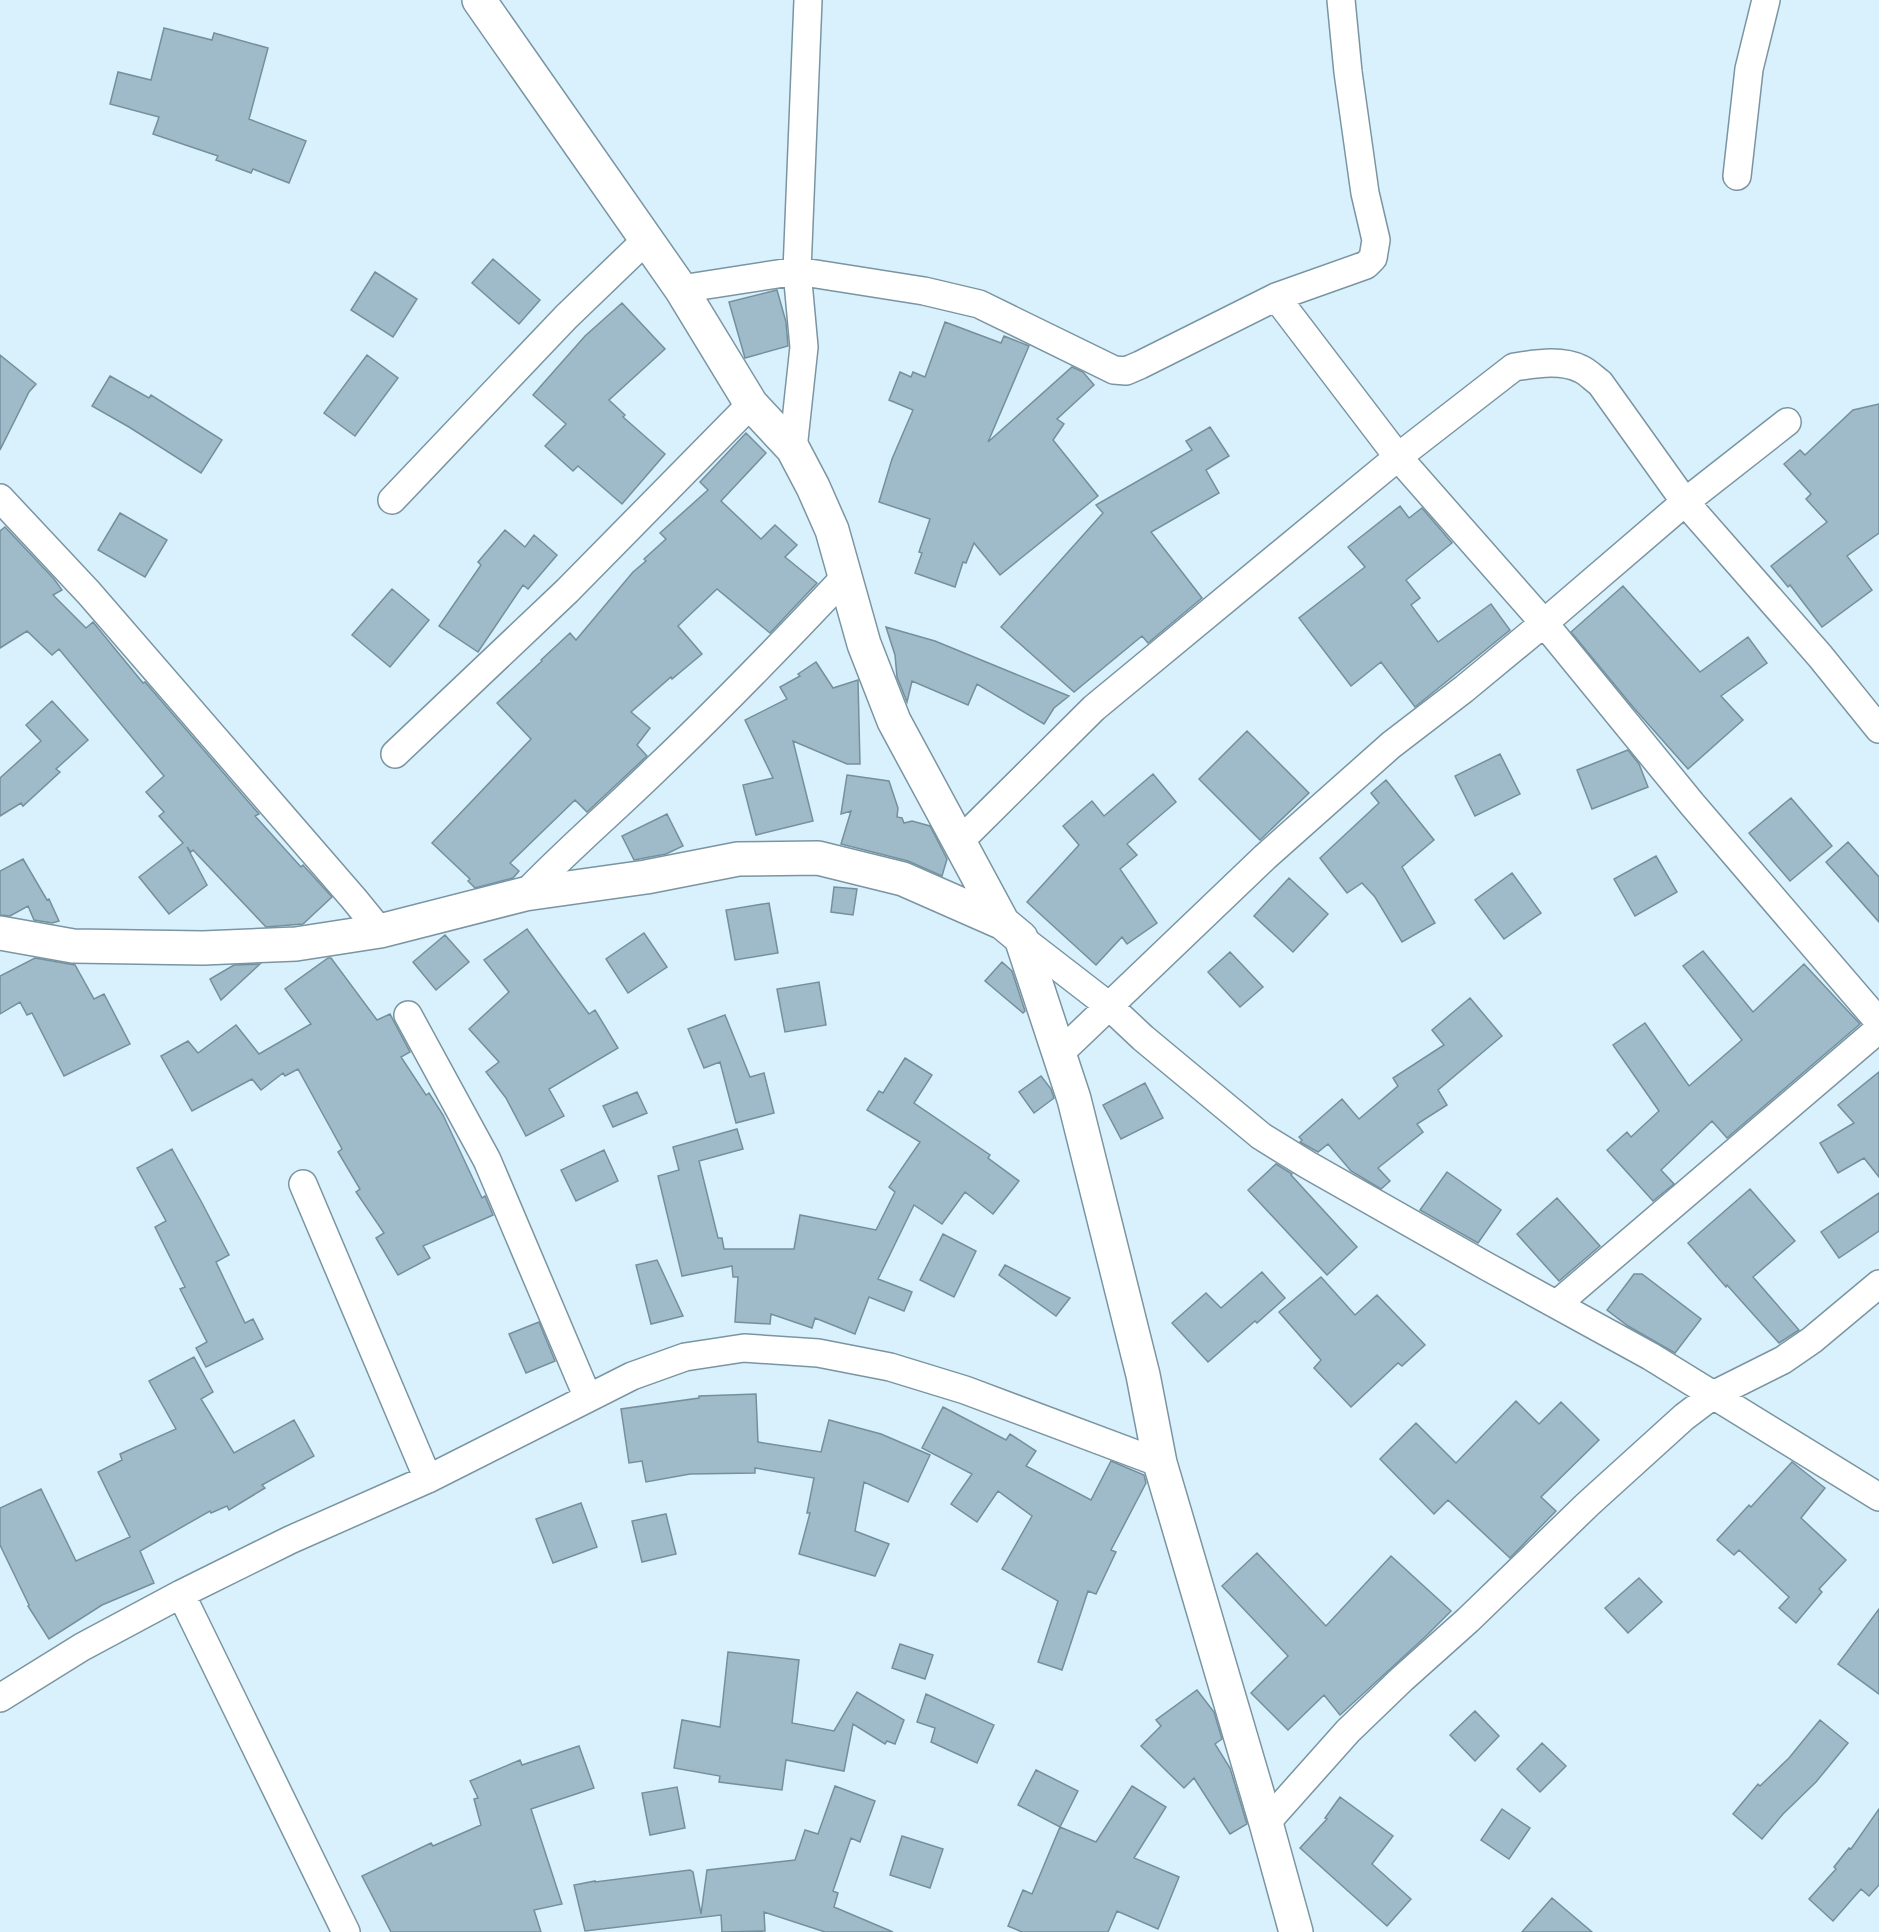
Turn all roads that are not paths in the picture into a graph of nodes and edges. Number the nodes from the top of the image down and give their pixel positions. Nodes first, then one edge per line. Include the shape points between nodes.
1 (479, 0) edge
2 (808, 0) edge
3 (1341, 0) edge
4 (1766, 0) edge
5 (1737, 176) dead end
6 (646, 240) junction
7 (797, 271) junction
8 (681, 289) junction
9 (1276, 297) junction
10 (751, 404) junction
11 (1787, 422) dead end
12 (793, 449) junction
13 (1398, 457) junction
14 (0, 498) edge
15 (392, 500) dead end
16 (1685, 502) junction
17 (846, 576) junction
18 (1544, 623) junction
19 (1879, 729) edge
20 (395, 754) dead end
21 (960, 842) junction
22 (525, 894) junction
23 (1012, 930) junction
24 (380, 931) junction
25 (0, 933) edge
26 (1109, 1006) junction
27 (408, 1015) dead end
28 (1879, 1022) edge
29 (1879, 1029) edge
30 (1060, 1053) junction
31 (303, 1184) dead end
32 (1879, 1284) edge
33 (1557, 1304) junction
34 (1713, 1395) junction
35 (588, 1398) junction
36 (1160, 1463) junction
37 (428, 1479) junction
38 (1879, 1497) edge
39 (181, 1594) junction
40 (0, 1698) edge
41 (1266, 1823) junction
42 (346, 1932) edge
43 (1296, 1932) edge

1 - 6 street
2 - 7 street
3 - 9 street via 1365,193 1376,249 1366,266
4 - 5 street via 1749,69
6 - 8 street
6 - 15 street via 566,317
7 - 8 street
7 - 9 street via 980,304 1114,370 1126,371
7 - 12 street via 804,347
8 - 10 street
9 - 13 street
10 - 12 street
10 - 20 street via 567,591
11 - 16 street
12 - 17 street via 832,530
13 - 16 street via 1514,367 1563,364 1582,369 1600,383
13 - 18 street
13 - 21 street via 1094,708
14 - 24 street via 89,593
16 - 18 street
16 - 19 street
17 - 21 street via 864,644 894,721
17 - 22 street via 734,694
18 - 26 street via 1391,745 1265,857
18 - 28 street via 1692,804
21 - 23 street
22 - 23 street via 738,859 818,858 903,879
22 - 24 street
23 - 26 street
23 - 30 street
24 - 25 street via 296,944 203,948 73,946
26 - 30 street
26 - 33 street via 1261,1136
27 - 35 street via 487,1160
29 - 33 street
30 - 36 street via 1143,1375
31 - 37 street
32 - 34 street via 1783,1360
33 - 34 street
34 - 38 street
34 - 41 street via 1588,1504 1402,1679 1348,1731
35 - 36 street via 632,1376 685,1357 744,1348 818,1353 890,1367 965,1390
35 - 37 street
36 - 41 street
37 - 39 street
39 - 40 street via 82,1647
39 - 42 street
41 - 43 street

